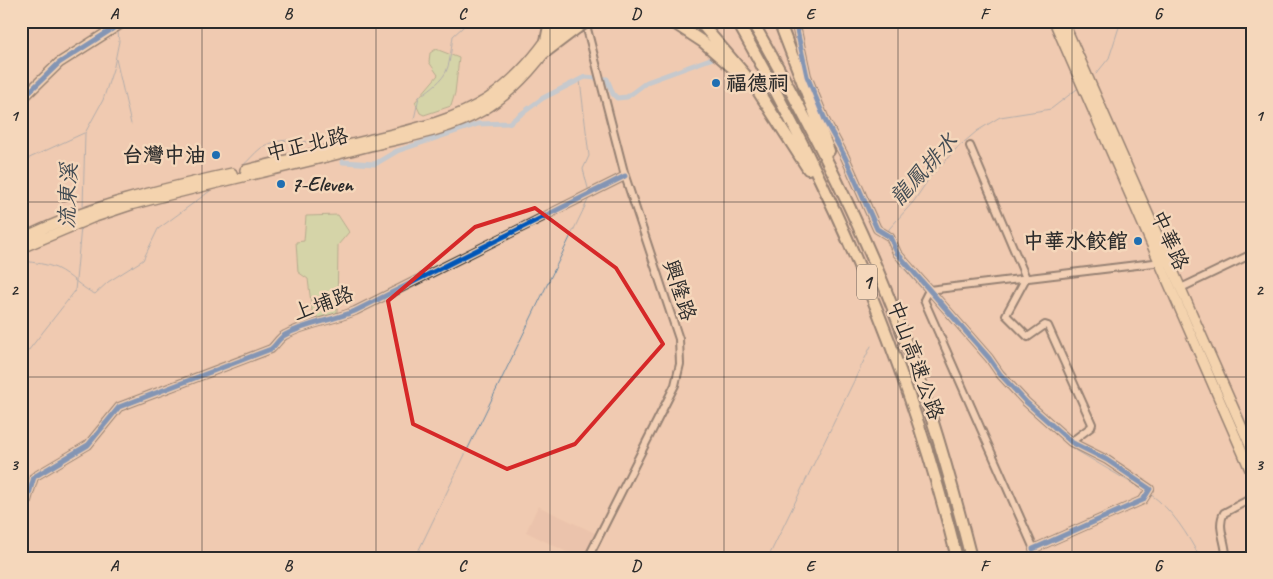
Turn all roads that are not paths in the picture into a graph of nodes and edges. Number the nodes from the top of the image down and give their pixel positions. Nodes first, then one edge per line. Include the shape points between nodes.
1 (125, 21) edge
2 (550, 21) edge
3 (559, 21) edge
4 (567, 21) edge
5 (671, 21) edge
6 (699, 21) edge
7 (737, 21) edge
8 (752, 21) edge
9 (779, 21) edge
10 (787, 21) edge
11 (795, 21) edge
12 (1054, 21) edge
13 (1063, 21) edge
14 (583, 23) edge
15 (546, 41) junction
16 (544, 53) junction
17 (805, 90) junction
18 (760, 96) junction
19 (21, 100) edge
20 (970, 146) dead end
21 (625, 176) junction
22 (832, 206) junction
23 (850, 206) junction
24 (92, 214) junction
25 (71, 222) junction
26 (21, 239) edge
27 (21, 248) edge
28 (1252, 254) edge
29 (1164, 261) junction
30 (1026, 278) junction
31 (929, 290) junction
32 (1177, 290) junction
33 (1070, 442) junction
34 (1252, 450) edge
35 (1252, 474) edge
36 (1252, 498) edge
37 (21, 522) edge
38 (1033, 549) junction
39 (588, 558) edge
40 (958, 558) edge
41 (971, 558) edge
42 (1038, 558) edge
43 (1226, 558) edge

1 - 19 main road via 58,63
2 - 15 highway
3 - 15 main road, 中正北路
4 - 16 main road, 中正北路
5 - 18 highway via 711,48
6 - 18 highway via 749,78
7 - 22 highway, 中山高速公路 / 1 via 778,93
8 - 23 highway, 中山高速公路 / 1
9 - 17 highway
10 - 17 highway
11 - 31 street via 807,76 877,229 890,237 897,252
12 - 29 main road, 中華路
13 - 29 main road, 中華路
14 - 16 highway
14 - 21 street, 興隆路
15 - 24 main road, 中正北路 via 520,72 496,93 452,116 424,126 166,188
16 - 24 main road, 中正北路 via 505,95 482,111 454,124
17 - 23 highway
18 - 22 highway via 798,152 825,200
20 - 30 street
21 - 37 street, 上埔路 via 337,319 306,326 282,336 271,349 120,406 88,445 34,477
21 - 39 street, 興隆路 via 679,339 680,364 674,385
22 - 40 highway, 中山高速公路 / 1 via 881,314 911,398
23 - 41 highway, 中山高速公路 / 1 via 900,325 922,388
24 - 25 main road, 中正北路
25 - 26 main road, 中正北路
25 - 27 main road, 中正北路
28 - 32 street
29 - 30 street
29 - 32 main road, 中華路
30 - 31 street
30 - 33 street via 1006,315 1028,337 1048,326 1092,424
31 - 33 street via 1000,374
31 - 38 street via 924,300
32 - 34 main road, 中華路
32 - 35 main road, 中華路
33 - 38 street via 1107,460 1150,489 1149,493 1143,500
36 - 43 street via 1222,517
38 - 42 street

